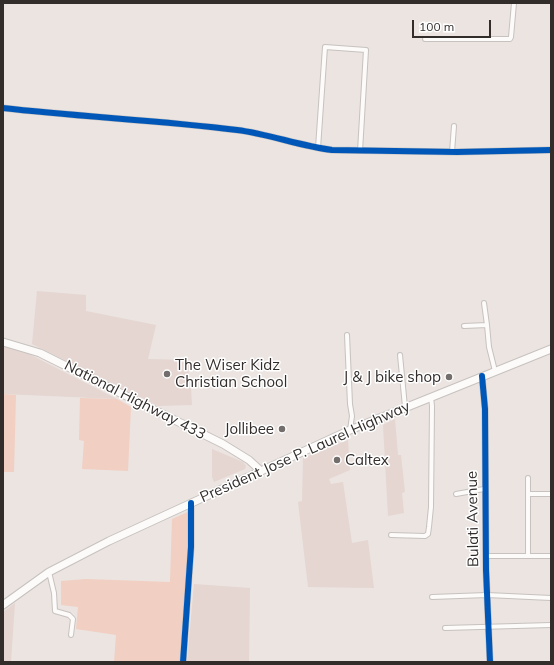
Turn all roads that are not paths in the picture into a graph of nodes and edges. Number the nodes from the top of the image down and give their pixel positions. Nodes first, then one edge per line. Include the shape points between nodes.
1 (514, 3) edge
2 (425, 39) dead end
3 (3, 108) edge
4 (454, 126) dead end
5 (318, 148) junction
6 (551, 150) edge
7 (360, 151) junction
8 (452, 152) junction
9 (484, 303) dead end
10 (487, 325) junction
11 (464, 326) dead end
12 (347, 335) dead end
13 (3, 342) edge
14 (551, 349) edge
15 (400, 355) dead end
16 (496, 371) junction
17 (482, 376) junction
18 (430, 397) junction
19 (405, 407) junction
20 (350, 430) junction
21 (261, 471) junction
22 (528, 478) dead end
23 (484, 489) junction
24 (456, 494) dead end
25 (528, 494) junction
26 (551, 494) edge
27 (192, 503) junction
28 (391, 535) dead end
29 (486, 556) junction
30 (528, 556) junction
31 (551, 556) edge
32 (49, 572) junction
33 (487, 595) junction
34 (432, 597) dead end
35 (551, 598) edge
36 (3, 605) edge
37 (551, 625) edge
38 (488, 626) junction
39 (445, 628) dead end
40 (71, 635) dead end
41 (183, 662) edge
42 (490, 662) edge

1 - 2 street via 510,39
3 - 5 street via 239,130
4 - 8 street
5 - 7 street
5 - 7 street via 325,47 366,50
6 - 8 street
7 - 8 street
9 - 10 street
10 - 11 street
10 - 16 street via 489,347
12 - 20 street via 352,416
13 - 21 main road, National Highway 433 via 35,351 223,444 249,460
14 - 16 main road, President Jose P. Laurel Highway
15 - 19 street
16 - 17 main road, President Jose P. Laurel Highway
17 - 18 main road, President Jose P. Laurel Highway
17 - 23 street, Bulati Avenue via 485,409
18 - 19 main road, President Jose P. Laurel Highway
18 - 28 street via 430,527 425,536
19 - 20 main road, President Jose P. Laurel Highway
20 - 21 main road, President Jose P. Laurel Highway
21 - 27 main road, President Jose P. Laurel Highway
22 - 25 street
23 - 24 street
23 - 29 street, Bulati Avenue
25 - 26 street
25 - 30 street
27 - 32 main road, President Jose P. Laurel Highway via 109,540
27 - 41 street
29 - 30 street
29 - 33 street, Bulati Avenue
30 - 31 street
32 - 36 main road, President Jose P. Laurel Highway
32 - 40 street via 55,611 70,616
33 - 34 street
33 - 35 street
33 - 38 street, Bulati Avenue
37 - 38 street
38 - 39 street
38 - 42 street, Bulati Avenue

